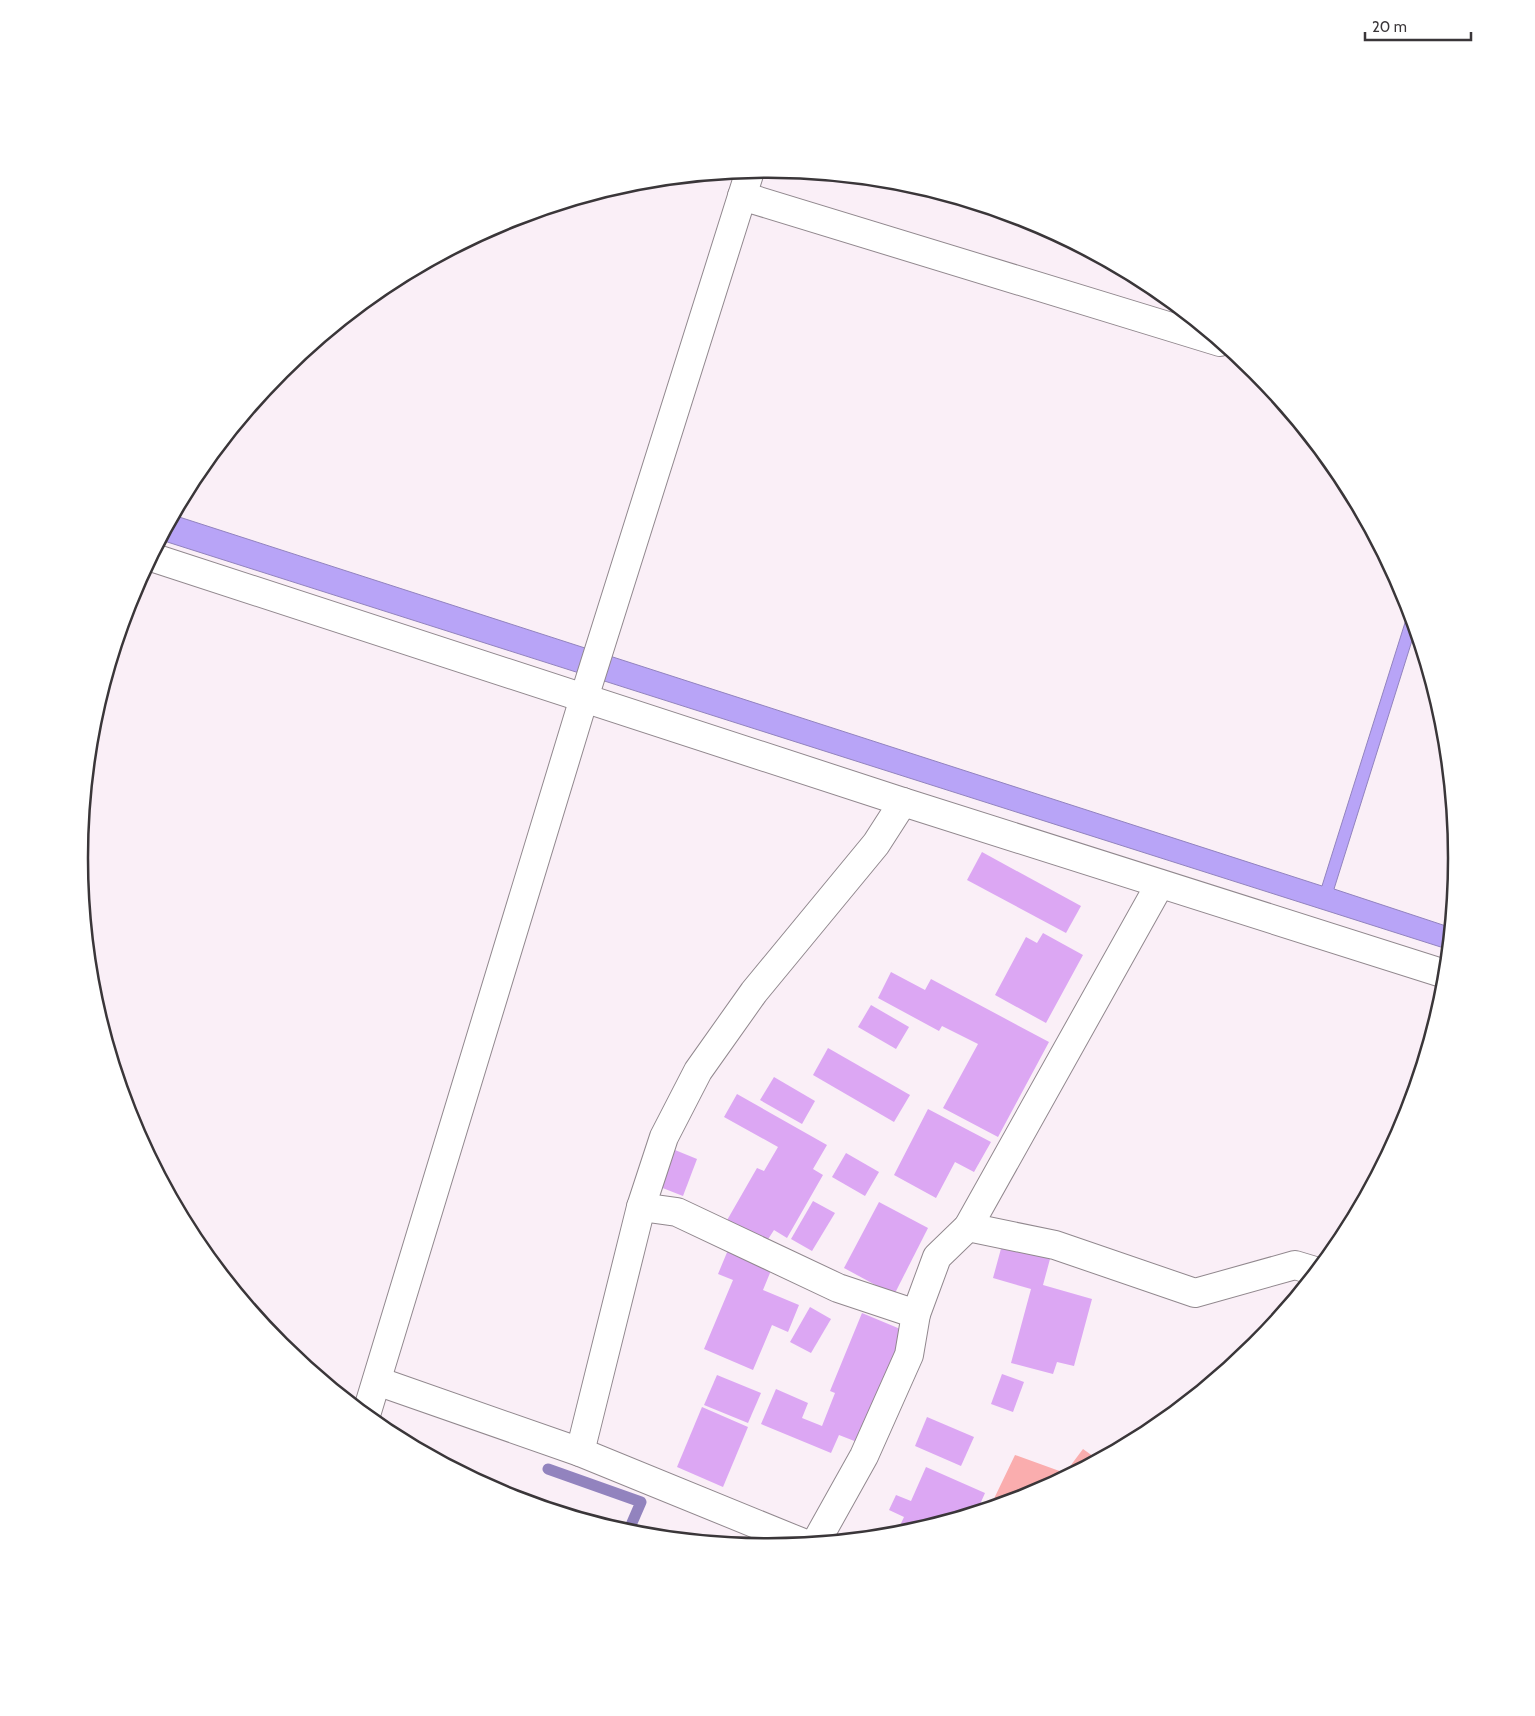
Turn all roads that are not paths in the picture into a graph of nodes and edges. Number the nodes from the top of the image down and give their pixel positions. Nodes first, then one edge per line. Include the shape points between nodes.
1 (746, 183) edge
2 (1202, 336) edge
3 (157, 559) edge
4 (584, 698) junction
5 (903, 802) junction
6 (1160, 884) junction
7 (1438, 972) edge
8 (641, 1207) junction
9 (968, 1227) junction
10 (1309, 1269) edge
11 (916, 1314) junction
12 (377, 1381) junction
13 (368, 1407) edge
14 (580, 1452) junction
15 (819, 1536) edge
16 (790, 1538) edge

1 - 2 street
1 - 4 street
3 - 4 street
4 - 5 street
4 - 12 street
5 - 6 street
5 - 8 street via 876,844 754,992 698,1071 664,1137
6 - 7 street
6 - 9 street
8 - 11 street via 677,1212 838,1288
8 - 14 street
9 - 10 street via 1055,1244 1195,1293 1295,1265
9 - 11 street via 937,1257
11 - 15 street via 906,1364 864,1456
12 - 13 street
12 - 14 street
14 - 16 street

